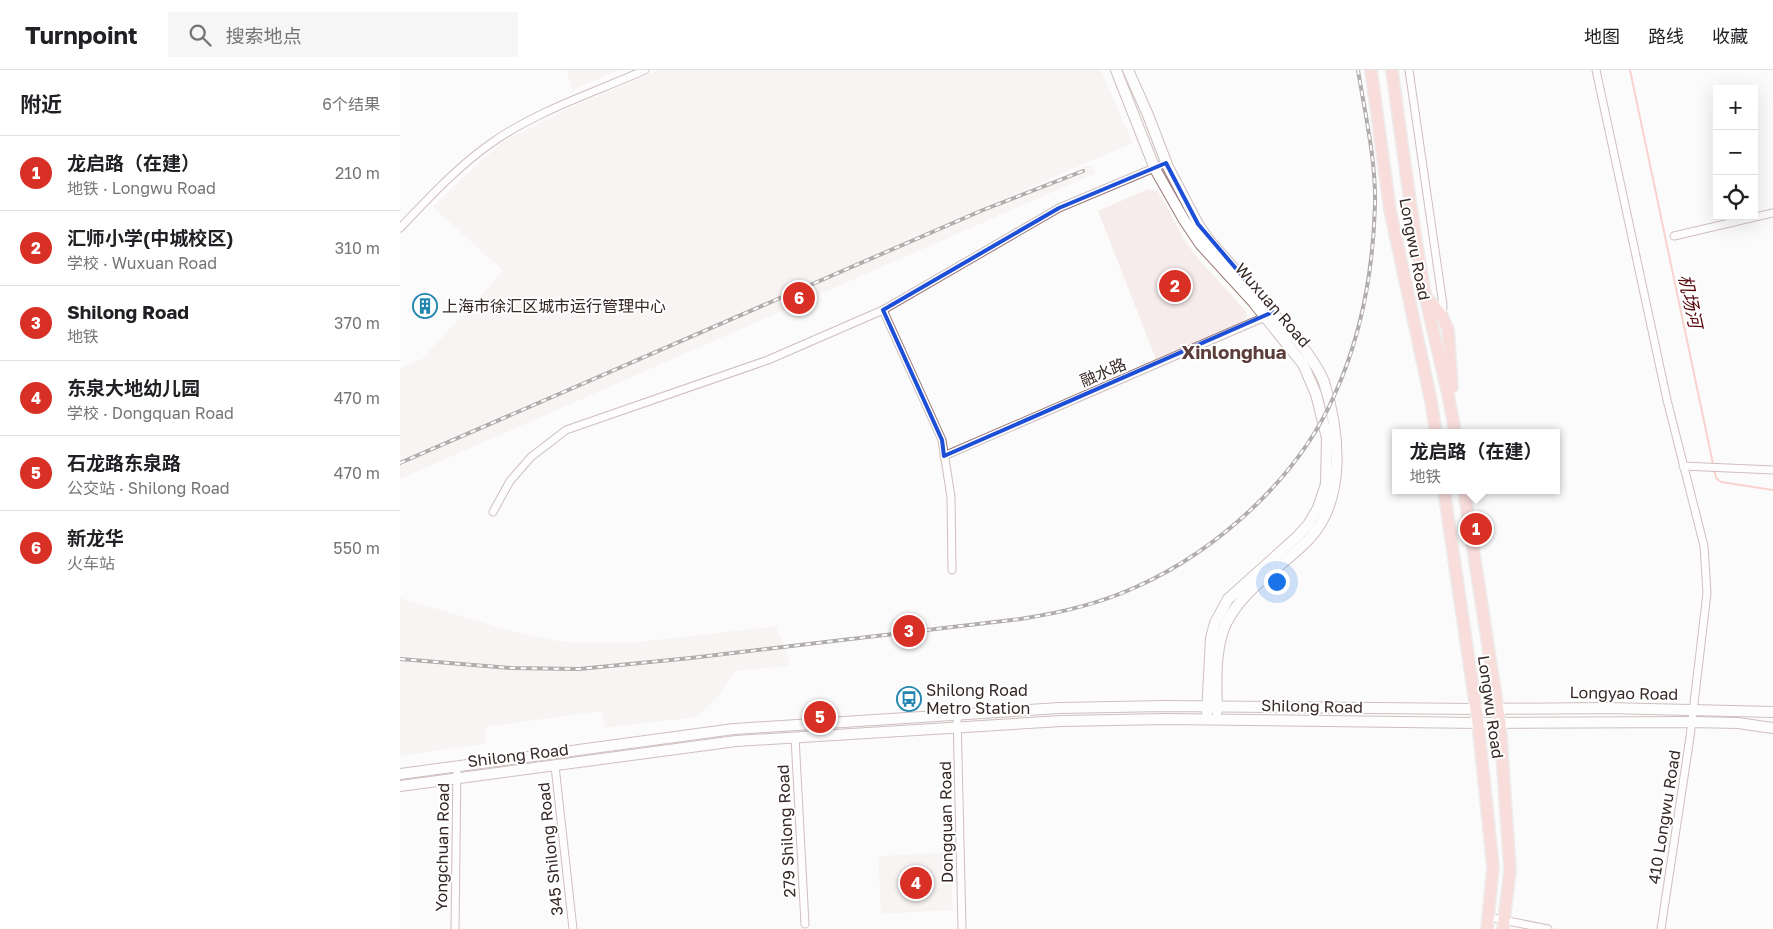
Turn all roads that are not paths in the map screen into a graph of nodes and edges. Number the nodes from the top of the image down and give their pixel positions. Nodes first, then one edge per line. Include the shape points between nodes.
1 (645, 70) edge
2 (1116, 70) edge
3 (1128, 70) edge
4 (1371, 70) edge
5 (1392, 70) edge
6 (1409, 70) edge
7 (1596, 70) edge
8 (1166, 163) junction
9 (1155, 169) junction
10 (1773, 213) edge
11 (400, 228) edge
12 (1674, 236) dead end
13 (1426, 295) junction
14 (883, 310) junction
15 (1269, 315) junction
16 (1442, 316) junction
17 (1453, 418) junction
18 (1435, 429) edge
19 (1454, 429) edge
20 (944, 456) junction
21 (1683, 466) junction
22 (1773, 470) edge
23 (1445, 494) edge
24 (1465, 494) edge
25 (493, 512) dead end
26 (952, 570) dead end
27 (1212, 707) junction
28 (1498, 708) junction
29 (1475, 709) junction
30 (1694, 709) junction
31 (1773, 712) edge
32 (957, 714) junction
33 (1212, 720) junction
34 (1692, 722) junction
35 (1478, 723) junction
36 (1500, 723) junction
37 (958, 728) junction
38 (1773, 728) edge
39 (795, 737) junction
40 (457, 766) junction
41 (555, 766) junction
42 (400, 774) edge
43 (457, 778) junction
44 (400, 786) edge
45 (1488, 917) junction
46 (805, 924) dead end
47 (1504, 924) edge
48 (454, 929) edge
49 (572, 929) edge
50 (962, 929) edge
51 (1486, 929) edge
52 (1548, 929) edge
53 (1661, 929) edge

1 - 11 street via 512,130 469,160
2 - 9 main road, Wuxuan Road
3 - 8 main road
4 - 18 main road, Longwu Road via 1390,210
5 - 13 main road, Longwu Road via 1410,206
6 - 16 street
7 - 21 street, 410 Longwu Road
8 - 9 street
8 - 15 main road via 1208,239
9 - 14 street via 1059,208
9 - 15 main road, Wuxuan Road via 1200,244
10 - 12 street
13 - 16 main road
13 - 17 main road, Longwu Road
14 - 20 street via 942,440
14 - 25 street via 768,360 566,430 531,457 510,481
15 - 20 street, 融水路
15 - 27 main road via 1306,352 1323,381 1336,430 1337,460 1330,502 1322,521 1310,538 1242,598 1228,619 1219,649
16 - 17 main road via 1448,330
17 - 19 main road, Longwu Road
20 - 26 street via 951,496
21 - 22 street
21 - 30 street, 410 Longwu Road via 1704,546 1707,593
23 - 29 main road, Longwu Road
24 - 28 main road, Longwu Road
27 - 29 main road, Shilong Road
27 - 32 main road, Shilong Road
27 - 33 main road
28 - 29 main road, Longyao Road
28 - 30 main road, Longyao Road
28 - 36 main road, Longwu Road
29 - 35 main road, Longwu Road
30 - 31 main road, Longyao Road
30 - 34 street, 410 Longwu Road
32 - 37 street, Dongquan Road
32 - 40 main road, Shilong Road via 734,729
33 - 35 main road, Shilong Road
33 - 37 main road, Shilong Road via 1062,721
34 - 36 main road, Longyao Road
34 - 38 main road, Longyao Road
34 - 53 street, 410 Longwu Road
35 - 36 main road, Longyao Road
35 - 45 main road, Longwu Road via 1493,867
36 - 47 main road, Longwu Road via 1510,870
37 - 39 main road, Shilong Road
37 - 50 street, Dongquan Road
39 - 41 main road, Shilong Road via 736,741
39 - 46 street, 279 Shilong Road
40 - 42 main road, Shilong Road
40 - 43 street, Yongchuan Road
41 - 43 main road, Shilong Road
41 - 49 street, 345 Shilong Road
43 - 44 main road, Shilong Road
43 - 48 street, Yongchuan Road
45 - 47 street
45 - 51 main road, Longwu Road
47 - 52 street

